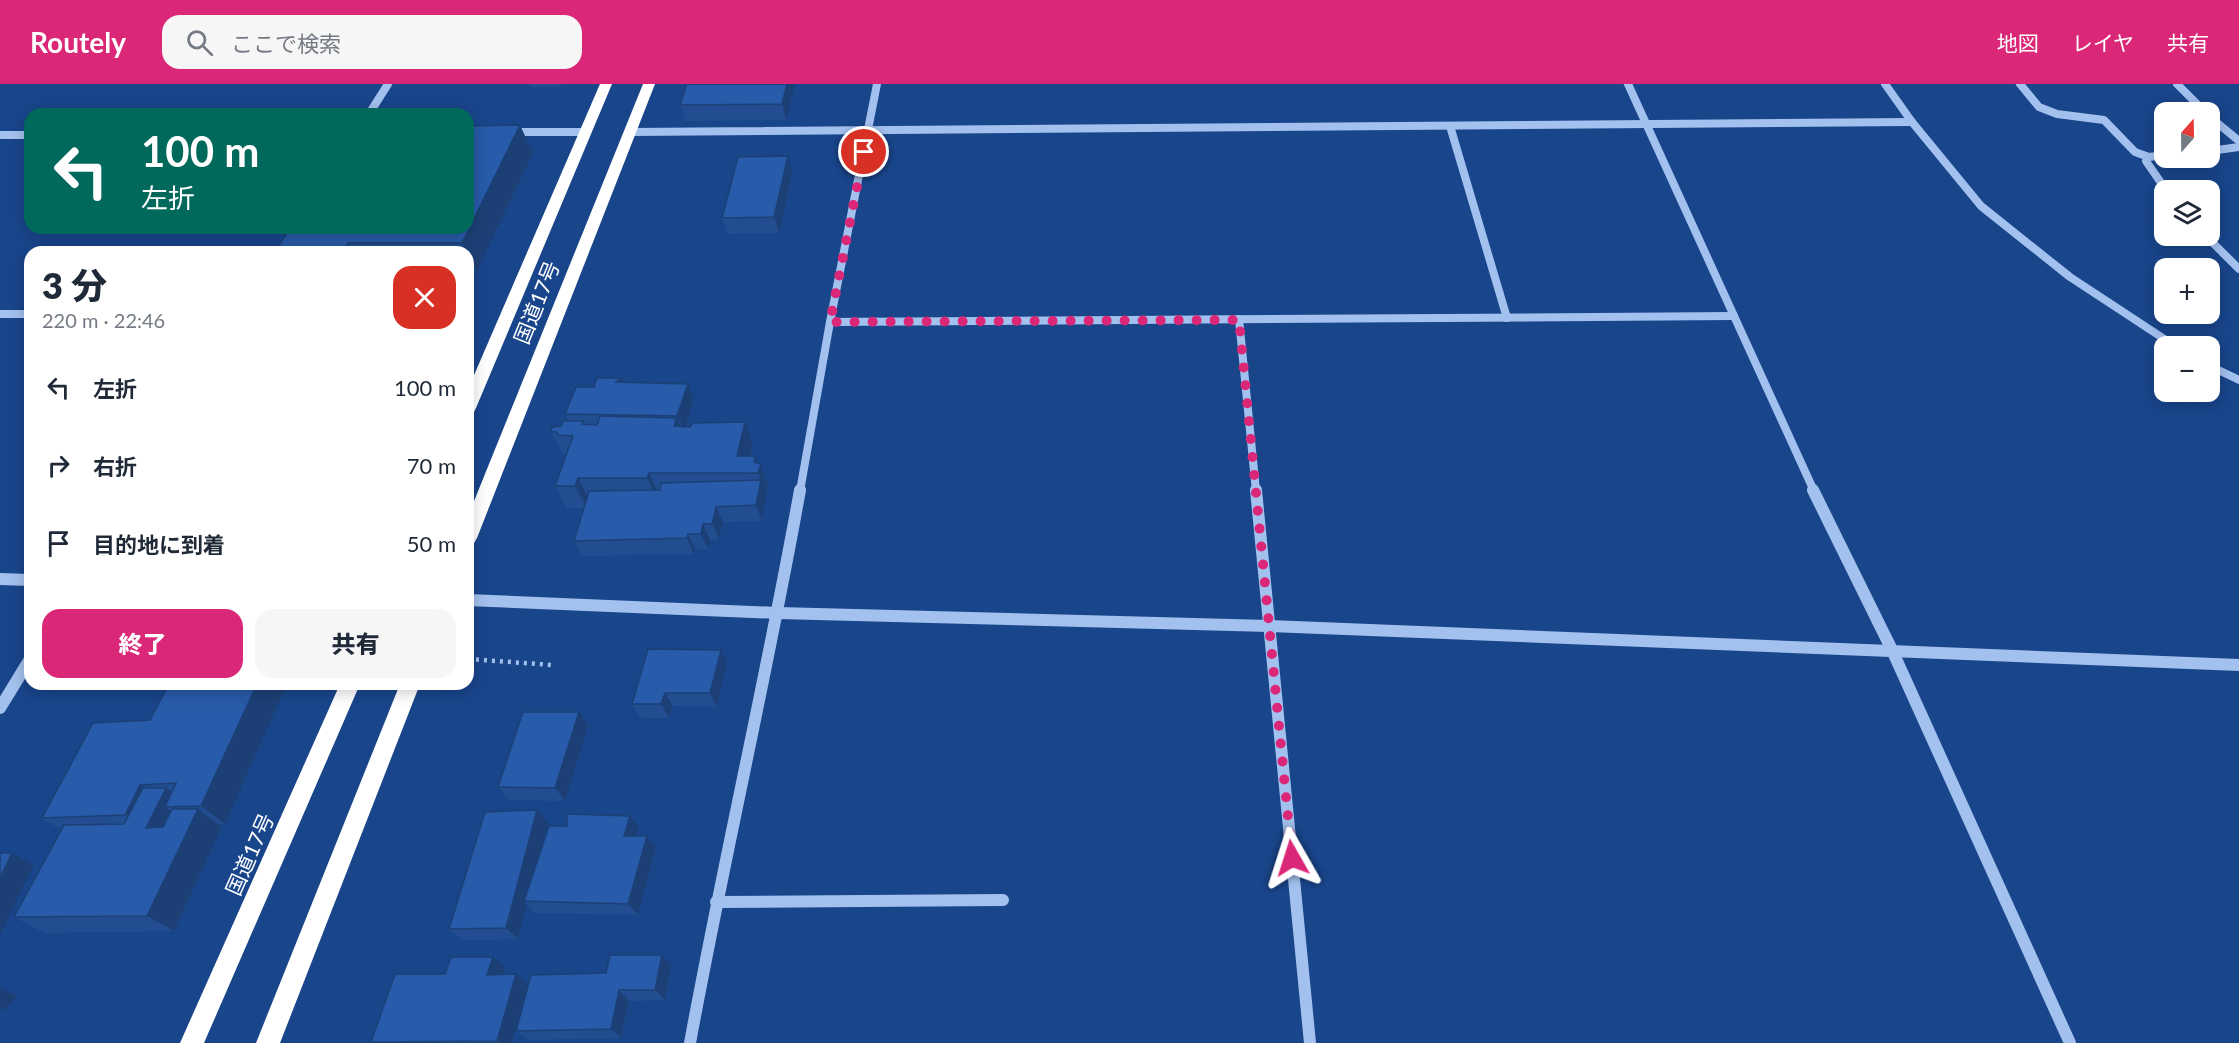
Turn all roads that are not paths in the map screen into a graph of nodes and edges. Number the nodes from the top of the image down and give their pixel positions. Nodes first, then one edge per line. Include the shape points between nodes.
1 (388, 84) edge
2 (606, 84) edge
3 (649, 84) edge
4 (877, 84) edge
5 (1628, 84) edge
6 (1885, 84) edge
7 (2020, 84) edge
8 (2177, 84) edge
9 (2195, 102) edge
10 (373, 108) edge
11 (1912, 122) junction
12 (1647, 125) junction
13 (2220, 125) edge
14 (1450, 126) junction
15 (868, 131) junction
16 (503, 132) edge
17 (586, 132) junction
18 (630, 132) junction
19 (0, 135) edge
20 (24, 135) edge
21 (2239, 141) edge
22 (2239, 147) edge
23 (2220, 150) edge
24 (2154, 156) edge
25 (2149, 157) junction
26 (2159, 180) edge
27 (2216, 246) edge
28 (2239, 270) edge
29 (0, 314) edge
30 (24, 314) edge
31 (1734, 316) junction
32 (1507, 318) junction
33 (1239, 320) junction
34 (830, 322) junction
35 (2160, 336) edge
36 (2220, 371) edge
37 (2239, 380) edge
38 (474, 394) edge
39 (474, 523) edge
40 (0, 579) edge
41 (24, 580) edge
42 (474, 600) edge
43 (778, 613) junction
44 (1269, 626) junction
45 (1892, 650) junction
46 (2239, 665) edge
47 (24, 669) edge
48 (347, 690) edge
49 (408, 690) edge
50 (0, 708) edge
51 (1003, 900) dead end
52 (716, 902) junction
53 (192, 1043) edge
54 (268, 1043) edge
55 (690, 1043) edge
56 (1310, 1043) edge
57 (2070, 1043) edge

1 - 10 street
2 - 17 highway, 国道17号
3 - 18 highway, 国道17号
4 - 15 street
5 - 12 street
6 - 11 street
7 - 25 street via 2039,107 2057,114 2104,120 2135,153
8 - 9 street
11 - 12 street
11 - 35 street via 1981,206 2070,277
12 - 14 street
12 - 31 street
13 - 21 street
14 - 15 street
14 - 32 street
15 - 18 street
15 - 34 street
16 - 17 street
17 - 38 highway, 国道17号
18 - 39 highway, 国道17号
19 - 20 street
22 - 23 street
24 - 25 street
25 - 26 street via 2146,161
27 - 28 street
29 - 30 street
31 - 32 street
31 - 45 street via 1811,486
32 - 33 street
33 - 34 street
33 - 44 street
34 - 43 street
36 - 37 street
40 - 41 street
42 - 43 street
43 - 44 street
43 - 52 street
44 - 45 street
44 - 56 street
45 - 46 street
45 - 57 street
47 - 50 street
48 - 53 highway, 国道17号
49 - 54 highway
51 - 52 street
52 - 55 street

